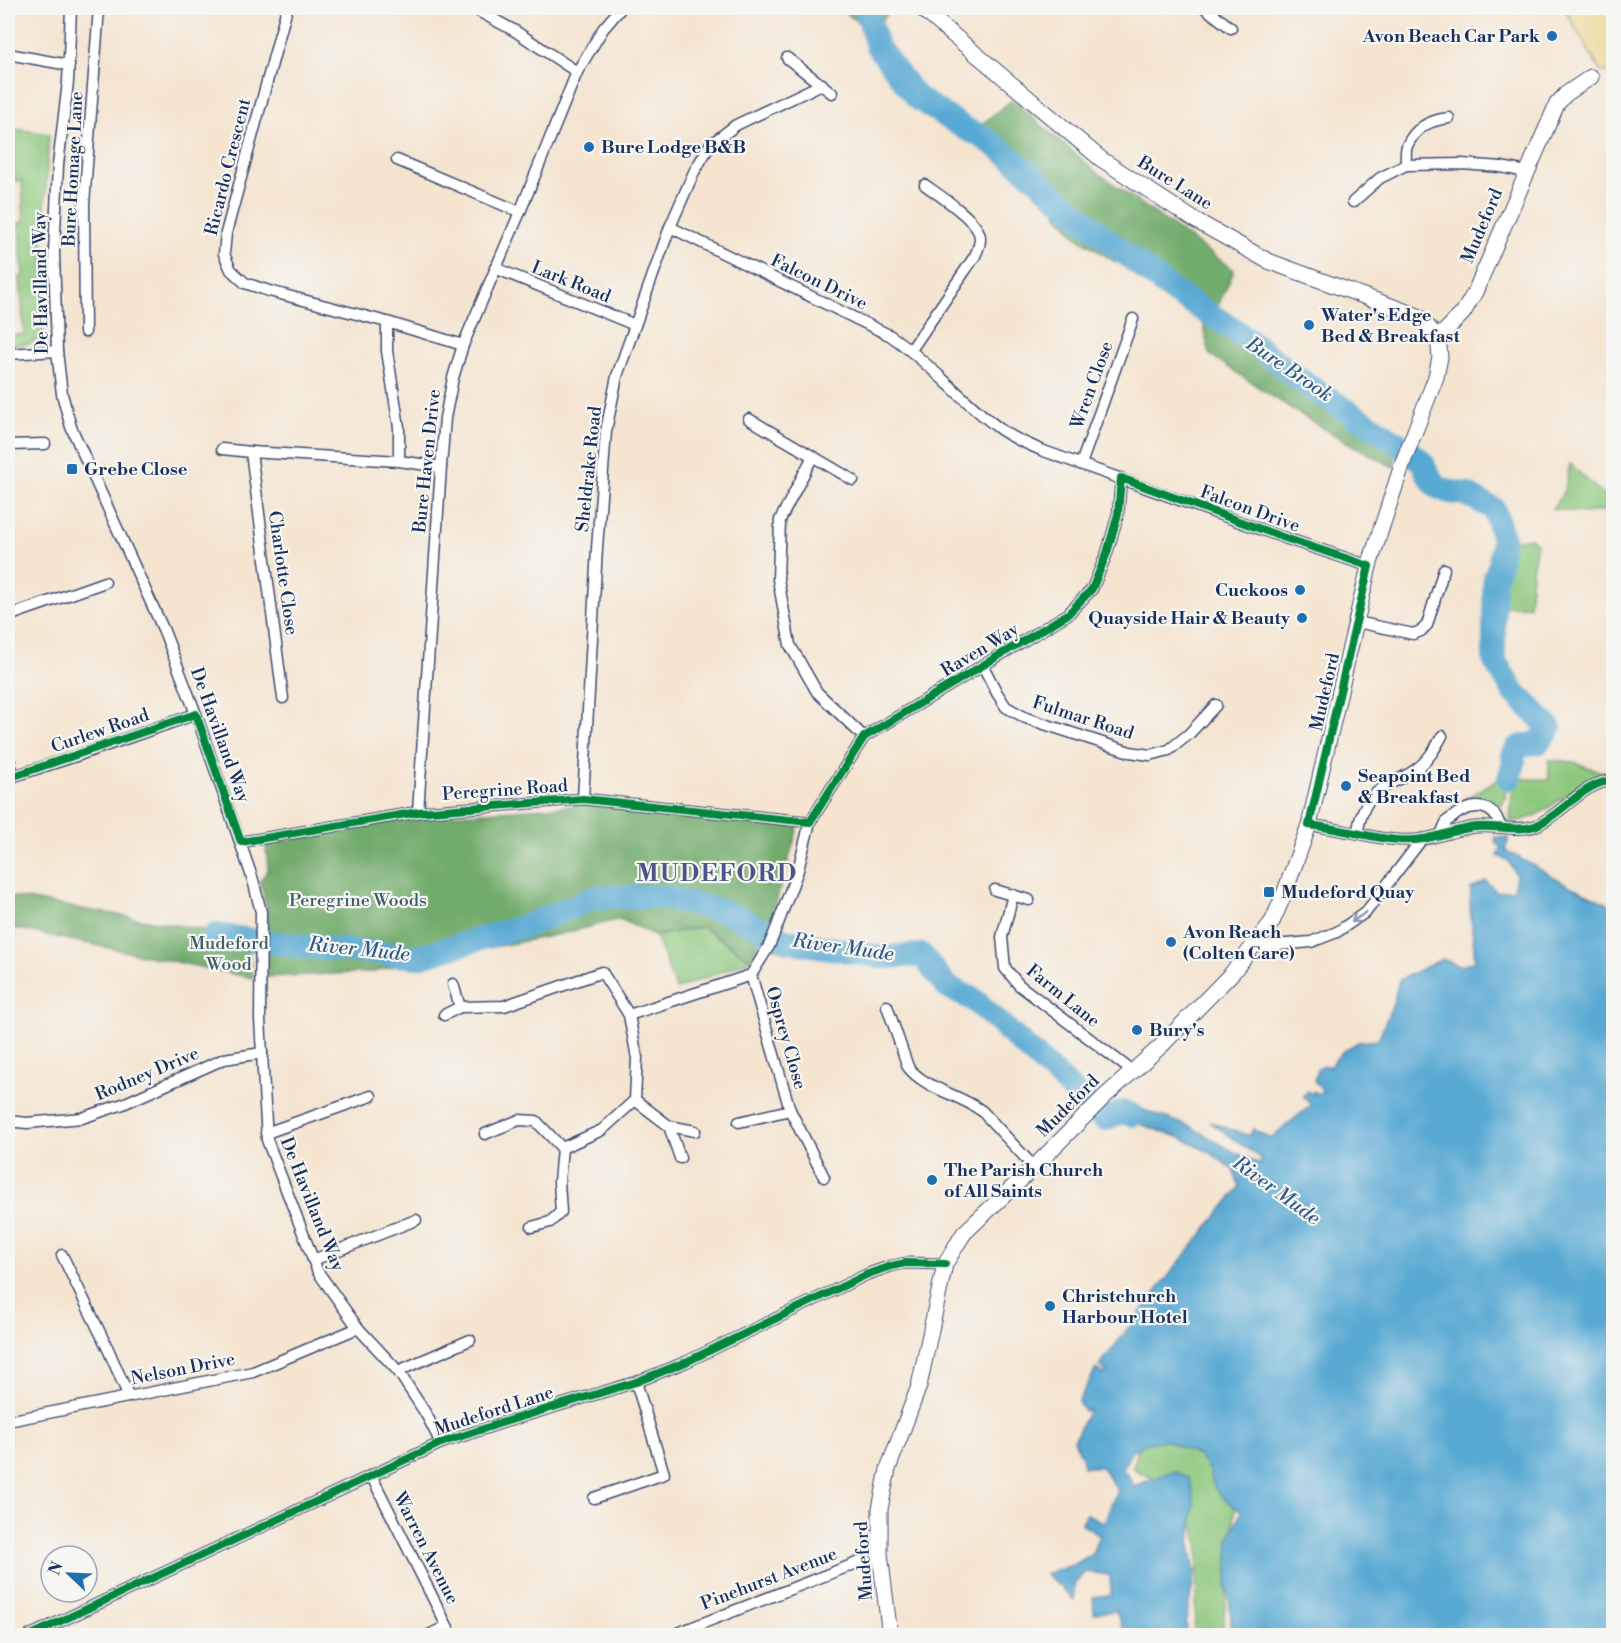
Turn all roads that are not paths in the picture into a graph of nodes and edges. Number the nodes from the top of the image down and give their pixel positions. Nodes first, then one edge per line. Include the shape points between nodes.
1 (71, 8) edge
2 (99, 8) edge
3 (287, 8) edge
4 (473, 8) edge
5 (621, 8) edge
6 (921, 8) edge
7 (1205, 8) edge
8 (1231, 28) dead end
9 (8, 54) edge
10 (787, 58) dead end
11 (69, 65) junction
12 (577, 72) junction
13 (1591, 77) dead end
14 (822, 84) junction
15 (832, 93) dead end
16 (1449, 118) dead end
17 (397, 160) dead end
18 (1406, 165) junction
19 (1527, 172) junction
20 (925, 185) dead end
21 (1353, 202) dead end
22 (520, 212) junction
23 (670, 227) junction
24 (495, 268) junction
25 (1133, 319) dead end
26 (387, 322) junction
27 (635, 326) junction
28 (85, 332) dead end
29 (1438, 338) junction
30 (463, 345) junction
31 (911, 350) junction
32 (57, 351) junction
33 (8, 354) edge
34 (749, 419) dead end
35 (45, 444) dead end
36 (8, 445) edge
37 (222, 449) dead end
38 (250, 452) junction
39 (813, 456) junction
40 (399, 462) junction
41 (1081, 464) junction
42 (441, 467) junction
43 (1121, 478) junction
44 (853, 480) dead end
45 (1369, 567) junction
46 (1444, 569) dead end
47 (105, 582) dead end
48 (8, 616) edge
49 (1357, 621) junction
50 (984, 666) junction
51 (283, 698) dead end
52 (1216, 705) dead end
53 (196, 714) junction
54 (1442, 736) dead end
55 (864, 737) junction
56 (8, 756) edge
57 (11, 777) edge
58 (1614, 780) edge
59 (584, 800) junction
60 (418, 812) junction
61 (810, 822) junction
62 (1310, 825) junction
63 (1500, 826) junction
64 (1357, 833) junction
65 (1442, 834) junction
66 (1422, 839) junction
67 (241, 842) junction
68 (995, 890) dead end
69 (1013, 896) junction
70 (1029, 900) dead end
71 (1253, 947) junction
72 (751, 975) junction
73 (453, 984) dead end
74 (887, 1006) dead end
75 (460, 1007) junction
76 (444, 1015) dead end
77 (629, 1016) junction
78 (262, 1053) junction
79 (1132, 1071) junction
80 (371, 1096) dead end
81 (635, 1100) junction
82 (790, 1110) junction
83 (8, 1121) edge
84 (739, 1122) dead end
85 (669, 1126) junction
86 (695, 1131) dead end
87 (267, 1133) junction
88 (485, 1134) dead end
89 (562, 1148) junction
90 (680, 1158) dead end
91 (1034, 1167) junction
92 (824, 1177) dead end
93 (416, 1220) dead end
94 (532, 1227) dead end
95 (62, 1255) dead end
96 (313, 1260) junction
97 (945, 1264) junction
98 (358, 1328) junction
99 (470, 1340) dead end
100 (398, 1371) junction
101 (636, 1382) junction
102 (129, 1397) junction
103 (8, 1421) edge
104 (441, 1443) junction
105 (371, 1475) junction
106 (594, 1498) dead end
107 (880, 1554) junction
108 (449, 1631) edge
109 (29, 1635) edge
110 (427, 1635) edge
111 (670, 1635) edge
112 (890, 1635) edge

1 - 11 street, De Havilland Way
2 - 28 street, Bure Homage Lane via 84,204
3 - 26 street, Ricardo Crescent via 226,232 224,254 231,270 245,283
4 - 12 street
5 - 12 street, Bure Haven Drive
6 - 29 street, Bure Lane via 1101,159 1193,219 1268,261 1418,316
7 - 8 street
9 - 11 street
10 - 14 street
11 - 32 street, De Havilland Way via 58,165 54,253
12 - 22 street, Bure Haven Drive
13 - 19 street, Mudeford via 1557,104
14 - 15 street
14 - 23 street, Sheldrake Road via 736,126 710,145
16 - 18 street via 1432,120 1415,133 1406,147
17 - 22 street
18 - 19 street via 1462,164
18 - 21 street via 1380,178
19 - 29 street, Mudeford via 1463,313
20 - 31 street via 973,222 981,234 975,256
22 - 24 street, Bure Haven Drive
23 - 27 street, Sheldrake Road
23 - 31 street, Falcon Drive via 891,336
24 - 27 street, Lark Road
24 - 30 street, Bure Haven Drive
25 - 41 street, Wren Close
26 - 30 street, Ricardo Crescent
26 - 40 street, Bure Haven Drive
27 - 59 street, Sheldrake Road via 617,376 606,431
29 - 45 street, Mudeford via 1436,377
30 - 42 street, Bure Haven Drive via 445,418
31 - 41 street, Falcon Drive via 998,428 1041,450
32 - 33 street
32 - 53 street, De Havilland Way via 62,394 72,427 164,631
34 - 39 street
35 - 36 street
37 - 38 street
38 - 40 street
38 - 51 street, Charlotte Close
39 - 44 street
39 - 55 street via 780,520 778,579 790,645 817,692
40 - 42 street
41 - 43 street, Falcon Drive
42 - 60 street, Bure Haven Drive
43 - 45 street, Falcon Drive
43 - 50 street, Raven Way via 1118,514 1092,589 1068,614
45 - 49 street, Mudeford
46 - 49 street via 1427,625 1421,631 1413,634
47 - 48 street
49 - 62 street, Mudeford
50 - 52 street, Fulmar Road via 1006,706 1026,718 1130,752 1150,755 1168,750
50 - 55 street, Raven Way
53 - 57 street, Curlew Road
53 - 67 street, De Havilland Way
54 - 64 street via 1429,758 1370,798
55 - 61 street, Raven Way
56 - 57 street, Curlew Road
58 - 63 street via 1586,789 1551,818 1536,825 1524,829
59 - 60 street, Peregrine Road
59 - 61 street, Peregrine Road
60 - 67 street, Peregrine Road
61 - 72 street, Raven Way via 798,870 776,929
62 - 64 street
62 - 71 street, Mudeford via 1272,922
63 - 65 street
63 - 65 street via 1492,811 1478,806 1464,809 1448,821
64 - 66 street via 1389,840
65 - 66 street
66 -> 71 street via 1366,912 1337,932 1311,942
67 - 78 street, De Havilland Way via 261,912
68 - 69 street
69 - 70 street
69 - 79 street, Farm Lane via 1002,937 1005,968 1019,985
71 - 79 street, Mudeford via 1161,1046
72 - 77 street
72 - 82 street, Osprey Close
73 - 75 street
74 - 91 street via 914,1074 982,1111
75 - 76 street
75 - 77 street via 504,1005 602,972
77 - 81 street via 637,1058
78 - 83 street, Rodney Drive via 224,1059 82,1118
78 - 87 street, De Havilland Way
79 - 91 street, Mudeford
80 - 87 street
81 - 85 street
81 - 89 street via 602,1130
82 - 84 street, Osprey Close
82 - 92 street, Osprey Close
85 - 86 street
85 - 90 street
87 - 96 street, De Havilland Way
88 - 89 street via 519,1120 536,1121
89 - 94 street via 561,1212 550,1222
91 - 97 street, Mudeford via 964,1233
93 - 96 street
95 - 102 street
96 - 98 street, De Havilland Way
97 - 101 street, Mudeford Lane via 906,1263 868,1274
97 - 107 street, Mudeford via 919,1386 888,1469 880,1509
98 - 100 street, De Havilland Way
98 - 102 street, Nelson Drive via 254,1372
99 - 100 street
100 - 104 street, De Havilland Way
101 - 104 street, Mudeford Lane
101 - 106 street via 664,1474
102 - 103 street, Nelson Drive
104 - 105 street, Mudeford Lane
105 - 108 street, Warren Avenue
105 - 109 street, Mudeford Lane
107 - 111 street, Pinehurst Avenue
107 - 112 street, Mudeford
108 - 110 street

